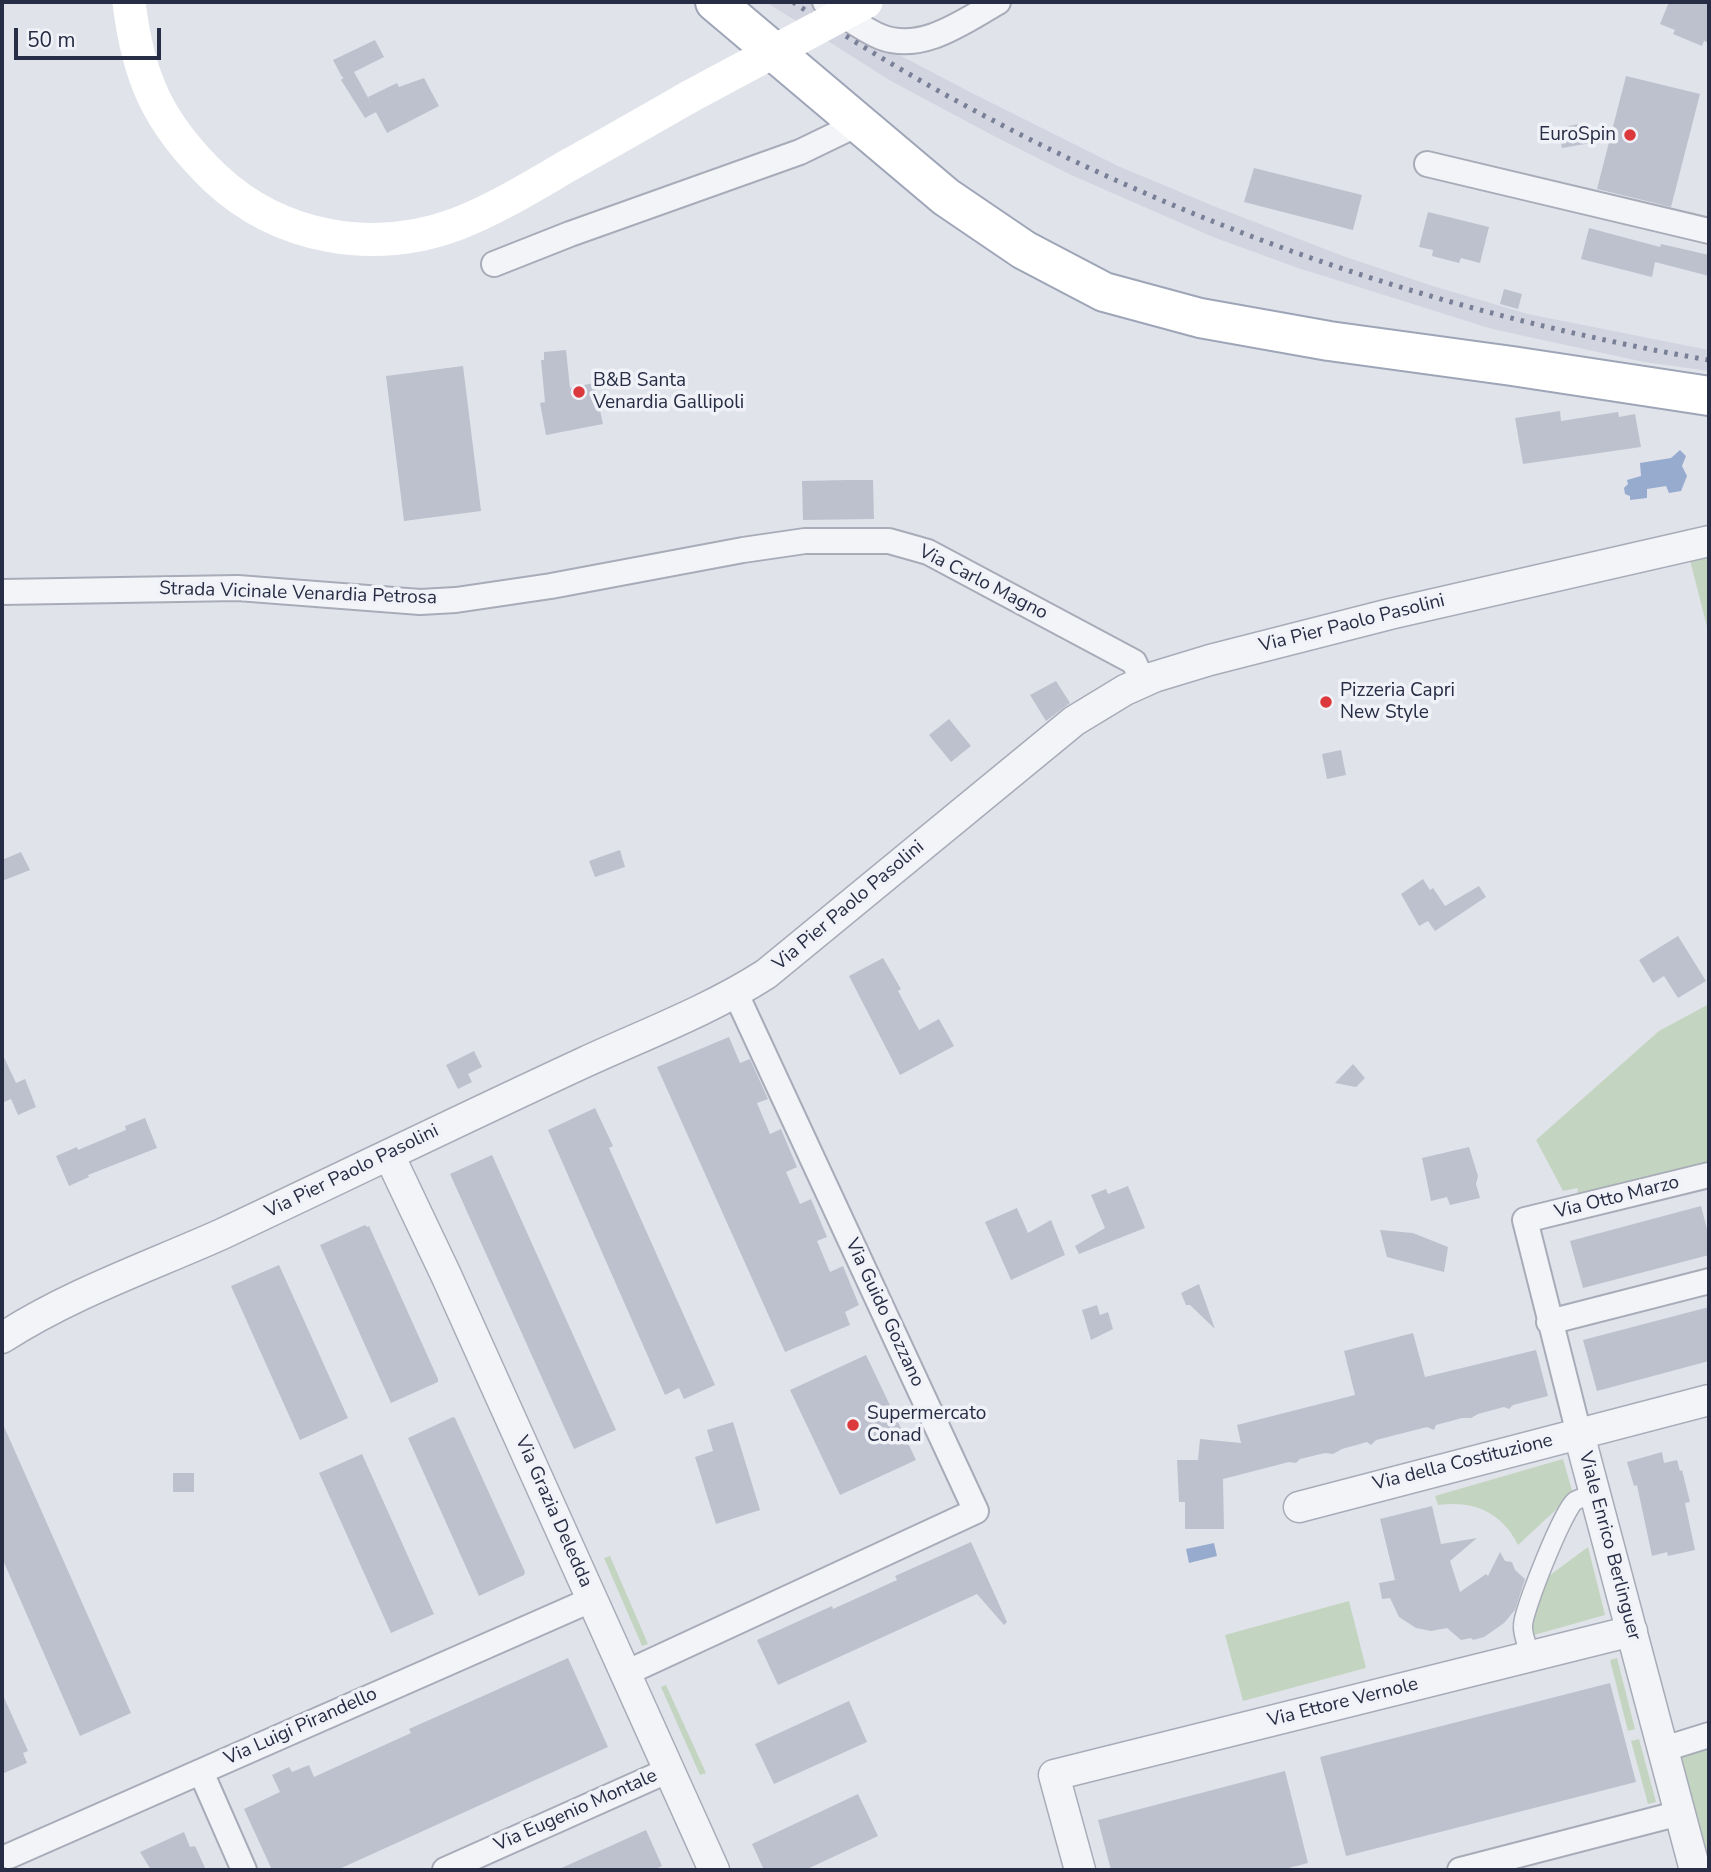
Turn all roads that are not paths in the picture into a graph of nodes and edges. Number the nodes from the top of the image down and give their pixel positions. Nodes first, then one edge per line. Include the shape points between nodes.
1 (129, 2) edge
2 (715, 2) edge
3 (825, 2) edge
4 (866, 2) edge
5 (998, 2) edge
6 (860, 123) junction
7 (1426, 164) dead end
8 (1709, 231) edge
9 (494, 264) dead end
10 (1709, 396) edge
11 (1709, 541) edge
12 (676, 564) joint
13 (2, 592) edge
14 (1143, 682) junction
15 (736, 994) junction
16 (389, 1155) junction
17 (1709, 1175) edge
18 (1525, 1220) joint
19 (1709, 1280) edge
20 (1549, 1322) junction
21 (2, 1338) edge
22 (1709, 1400) edge
23 (1578, 1434) junction
24 (1595, 1493) junction
25 (1299, 1507) dead end
26 (593, 1599) junction
27 (1632, 1631) junction
28 (1531, 1656) junction
29 (626, 1673) junction
30 (1709, 1735) edge
31 (1664, 1749) junction
32 (669, 1770) junction
33 (201, 1772) junction
34 (1680, 1813) junction
35 (9, 1856) dead end
36 (244, 1870) edge
37 (445, 1870) edge
38 (714, 1870) edge
39 (1080, 1870) edge
40 (1460, 1870) edge
41 (1695, 1870) edge

1 - 4 main road, bridge via 146,85 185,145 214,177 242,200 295,228 346,239 401,237 453,225 522,192
2 - 6 main road
3 - 5 street via 880,37 908,41 953,28
6 - 9 street via 800,152
6 - 10 main road via 957,204 1024,250 1104,292 1200,318 1329,341
7 - 8 street
11 - 14 street, Via Pier Paolo Pasolini via 1390,614
12 - 13 street, Strada Vicinale Venardia Petrosa via 509,593 420,602 238,588
12 - 14 street, Via Carlo Magno via 805,541 909,545 1134,662
14 - 15 street, Via Pier Paolo Pasolini via 1074,721
15 - 16 street, Via Pier Paolo Pasolini
15 - 29 street, Via Guido Gozzano via 976,1511
16 - 21 street, Via Pier Paolo Pasolini via 106,1283
16 - 26 street, Via Grazia Deledda
17 - 18 street, Via Otto Marzo
18 - 20 street, Viale Enrico Berlinguer
19 - 20 street
20 - 23 street, Viale Enrico Berlinguer
22 - 23 street, Via della Costituzione
23 - 24 street, Viale Enrico Berlinguer
23 - 25 street, Via della Costituzione
24 - 27 street, Viale Enrico Berlinguer
24 - 28 street via 1575,1501 1567,1510 1547,1556 1522,1629
26 - 29 street, Via Grazia Deledda
26 - 33 street, Via Luigi Pirandello
27 - 28 street, Via Ettore Vernole
27 - 31 street, Viale Enrico Berlinguer
28 - 39 street, Via Ettore Vernole via 1054,1774
29 - 32 street, Via Grazia Deledda
30 - 31 street
31 - 34 street, Viale Enrico Berlinguer
32 - 37 street, Via Eugenio Montale
32 - 38 street, Via Grazia Deledda
33 - 35 street, Via Luigi Pirandello
33 - 36 street
34 - 40 street
34 - 41 street, Viale Enrico Berlinguer

